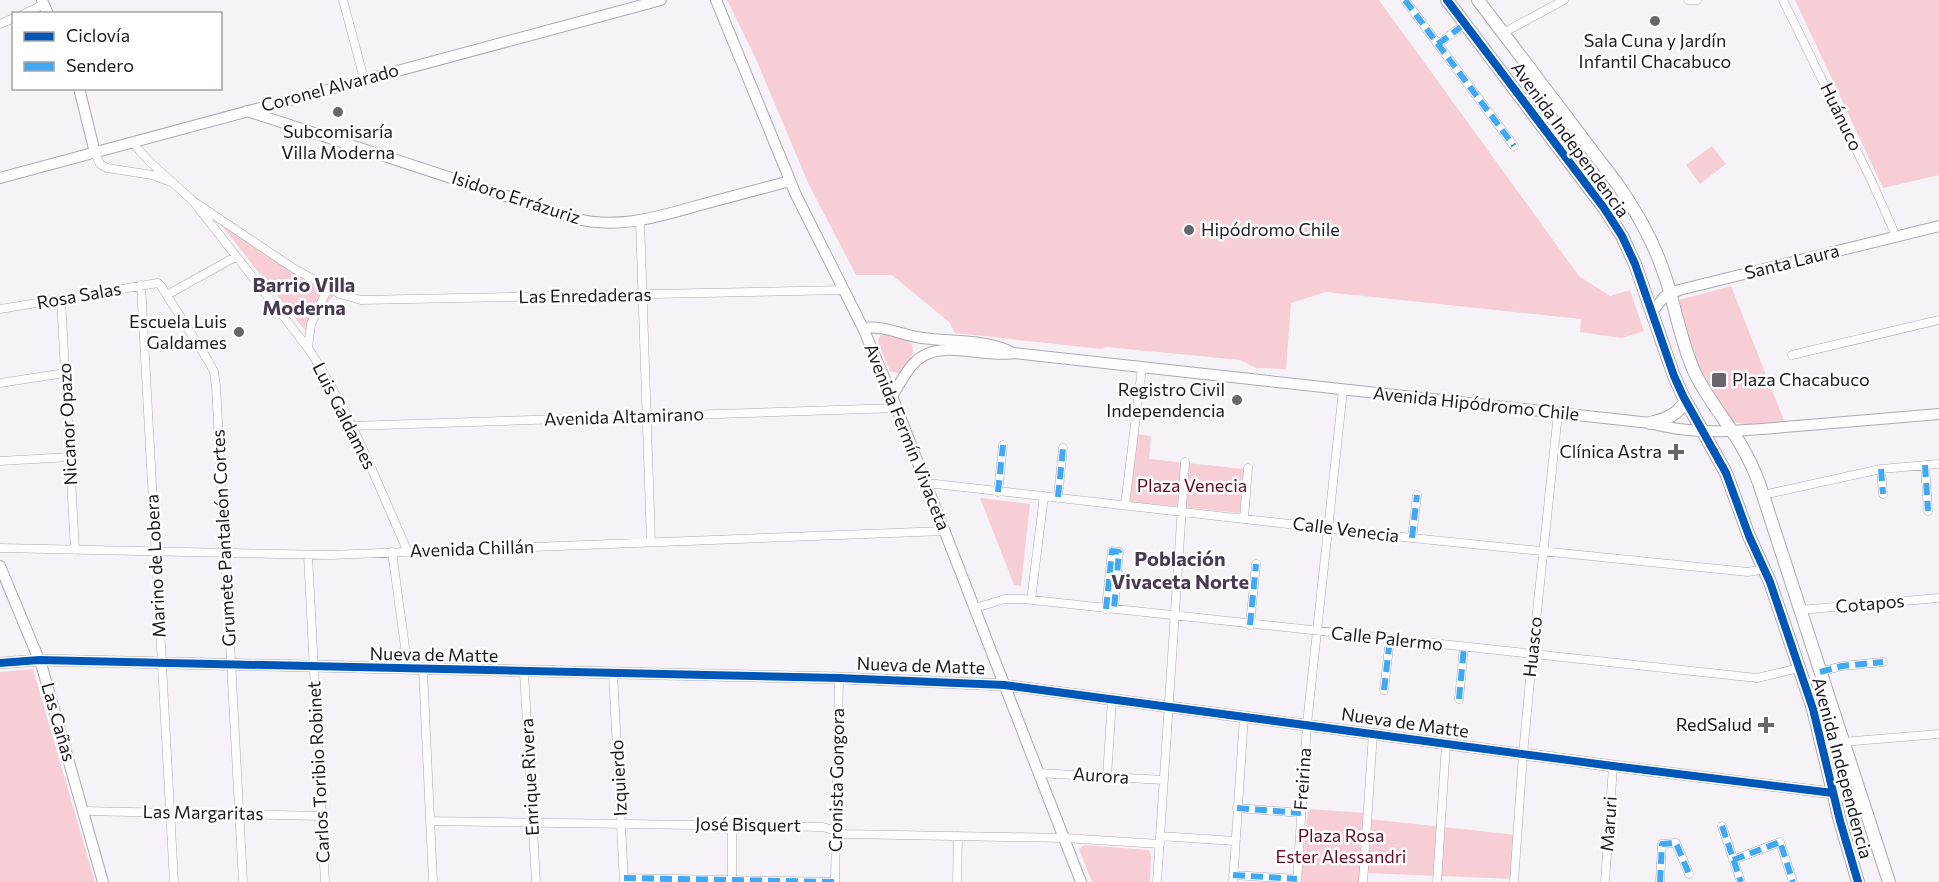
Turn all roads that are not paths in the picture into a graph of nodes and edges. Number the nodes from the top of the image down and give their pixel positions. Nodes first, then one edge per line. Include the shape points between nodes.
1 (343, 0) edge
2 (661, 0) edge
3 (716, 0) edge
4 (1405, 0) edge
5 (1447, 0) edge
6 (1478, 0) edge
7 (1564, 0) edge
8 (1688, 0) edge
9 (1697, 0) edge
10 (1783, 0) edge
11 (44, 6) edge
12 (29, 12) edge
13 (1465, 24) junction
14 (1503, 33) junction
15 (1438, 44) junction
16 (364, 79) junction
17 (79, 90) edge
18 (279, 102) junction
19 (247, 111) junction
20 (282, 122) junction
21 (134, 142) junction
22 (1514, 146) dead end
23 (95, 153) junction
24 (0, 178) edge
25 (790, 181) junction
26 (170, 182) junction
27 (193, 201) junction
28 (640, 221) junction
29 (1939, 226) edge
30 (1896, 236) junction
31 (235, 257) junction
32 (158, 283) joint
33 (141, 285) junction
34 (328, 288) junction
35 (844, 290) junction
36 (1670, 293) junction
37 (167, 295) junction
38 (642, 295) junction
39 (61, 299) junction
40 (0, 309) edge
41 (1652, 312) junction
42 (1939, 320) edge
43 (863, 328) junction
44 (308, 348) junction
45 (1014, 354) junction
46 (1792, 355) dead end
47 (1142, 368) junction
48 (65, 374) junction
49 (0, 383) edge
50 (1343, 390) junction
51 (892, 396) junction
52 (1685, 402) junction
53 (897, 408) junction
54 (1558, 413) junction
55 (1939, 414) edge
56 (647, 417) junction
57 (1650, 423) junction
58 (351, 426) junction
59 (1702, 430) junction
60 (1731, 431) junction
61 (1003, 445) dead end
62 (1063, 447) dead end
63 (70, 457) junction
64 (0, 460) edge
65 (1185, 462) dead end
66 (1939, 464) edge
67 (1924, 465) junction
68 (1248, 468) dead end
69 (1881, 469) junction
70 (927, 483) junction
71 (998, 492) junction
72 (1883, 494) dead end
73 (1417, 495) dead end
74 (1763, 495) junction
75 (1044, 496) junction
76 (1058, 497) junction
77 (1125, 505) junction
78 (1181, 511) junction
79 (1928, 511) dead end
80 (1244, 518) junction
81 (1328, 528) junction
82 (944, 531) junction
83 (1413, 538) junction
84 (651, 542) junction
85 (0, 548) edge
86 (75, 550) junction
87 (156, 552) junction
88 (392, 552) junction
89 (408, 552) junction
90 (1543, 552) junction
91 (225, 553) junction
92 (308, 555) junction
93 (1256, 564) dead end
94 (0, 566) edge
95 (1765, 569) junction
96 (1113, 577) dead end
97 (1939, 598) edge
98 (1031, 600) junction
99 (975, 608) junction
100 (1110, 609) junction
101 (1800, 610) junction
102 (1174, 616) junction
103 (1250, 625) junction
104 (1317, 632) junction
105 (1390, 639) junction
106 (1464, 647) junction
107 (1532, 654) junction
108 (39, 660) junction
109 (1883, 662) dead end
110 (0, 663) edge
111 (162, 663) junction
112 (231, 665) junction
113 (314, 667) junction
114 (1799, 668) junction
115 (408, 669) junction
116 (423, 670) junction
117 (524, 672) junction
118 (1820, 672) junction
119 (614, 673) junction
120 (838, 678) junction
121 (1004, 685) junction
122 (1384, 690) dead end
123 (1112, 699) junction
124 (1459, 699) dead end
125 (1169, 706) junction
126 (1244, 716) junction
127 (1307, 724) junction
128 (1373, 733) junction
129 (1939, 734) edge
130 (1842, 742) junction
131 (1446, 744) junction
132 (1523, 754) junction
133 (1824, 755) junction
134 (1613, 766) junction
135 (1038, 772) junction
136 (1107, 777) junction
137 (1164, 780) junction
138 (1833, 793) junction
139 (1863, 806) junction
140 (1237, 808) junction
141 (84, 811) junction
142 (170, 812) junction
143 (1301, 813) junction
144 (239, 814) junction
145 (321, 816) junction
146 (430, 821) junction
147 (533, 822) junction
148 (621, 823) junction
149 (732, 824) junction
150 (1722, 826) dead end
151 (836, 830) junction
152 (958, 836) junction
153 (1064, 838) junction
154 (1160, 840) junction
155 (1235, 841) junction
156 (1733, 860) junction
157 (1689, 874) dead end
158 (1233, 878) edge
159 (624, 880) edge
160 (732, 881) edge
161 (1297, 881) edge
162 (104, 882) edge
163 (174, 882) edge
164 (243, 882) edge
165 (325, 882) edge
166 (433, 882) edge
167 (536, 882) edge
168 (835, 882) edge
169 (957, 882) edge
170 (1082, 882) edge
171 (1157, 882) edge
172 (1363, 882) edge
173 (1437, 882) edge
174 (1514, 882) edge
175 (1605, 882) edge
176 (1660, 882) edge
177 (1741, 882) edge
178 (1793, 882) edge
179 (1858, 882) edge
180 (1889, 882) edge

1 - 16 street
2 - 16 street, Coronel Alvarado
3 - 25 street, Avenida Fermín Vivaceta
4 - 15 street
5 - 13 main road, Avenida Independencia
6 - 14 main road, Avenida Independencia
7 - 14 street
8 - 9 street
10 - 30 street, Huánuco
11 - 12 street
13 - 15 street
13 - 41 main road, Avenida Independencia via 1604,208 1635,264
14 - 36 main road, Avenida Independencia via 1635,210 1656,251
15 - 22 street
16 - 18 street, Coronel Alvarado
17 - 23 street
18 - 19 street, Coronel Alvarado
18 - 20 street via 276,114
19 - 20 street, Isidoro Errázuriz
19 - 21 street, Coronel Alvarado
20 - 28 street, Isidoro Errázuriz via 573,218 601,223
21 - 23 street, Coronel Alvarado
21 - 26 street, Luis Galdames
23 - 24 street, Coronel Alvarado
23 - 26 street, Luis Galdames via 107,168
25 - 28 street, Isidoro Errázuriz
25 - 35 street, Avenida Fermín Vivaceta
26 - 27 street, Luis Galdames
27 - 31 street, Luis Galdames
27 - 34 street, Las Enredaderas
28 - 38 street
29 - 30 street, Santa Laura
30 - 36 street, Santa Laura
31 - 37 street
31 - 44 street, Luis Galdames
32 - 33 street, Rosa Salas
32 - 37 street, Grumete Pantaleón Cortes
33 - 39 street, Rosa Salas
33 - 87 street, Marino de Lobera
34 - 38 street, Las Enredaderas via 367,301
34 - 44 street via 311,324
35 - 38 street, Las Enredaderas
35 - 43 street, Avenida Fermín Vivaceta
36 - 41 street
36 - 60 main road, Avenida Independencia via 1695,372
37 - 91 street, Grumete Pantaleón Cortes via 216,379
38 - 56 street
39 - 40 street, Rosa Salas
39 - 48 street, Nicanor Opazo
41 - 52 main road, Avenida Independencia
42 - 46 street
43 - 45 street, Avenida Hipódromo Chile via 880,327 920,338 997,347
43 - 51 street, Avenida Fermín Vivaceta
44 - 58 street, Luis Galdames
45 - 47 street, Avenida Hipódromo Chile
45 - 51 street, Avenida Hipódromo Chile via 934,350 914,363
47 - 50 street, Avenida Hipódromo Chile
47 - 77 street
48 - 49 street
48 - 63 street, Nicanor Opazo
50 - 54 street, Avenida Hipódromo Chile
50 - 81 street, Freirina
51 - 53 street, Avenida Fermín Vivaceta
52 - 57 main road via 1673,414
52 - 59 main road, Avenida Independencia
53 - 56 street, Avenida Altamirano
53 - 70 street, Avenida Fermín Vivaceta
54 - 57 street, Avenida Hipódromo Chile
54 - 90 street, Huasco
55 - 60 street, Avenida Hipódromo Chile
56 - 58 street, Avenida Altamirano
56 - 84 street
57 - 59 street, Avenida Hipódromo Chile
58 - 89 street, Luis Galdames
59 - 60 street, Avenida Hipódromo Chile
59 - 95 main road, Avenida Independencia via 1726,473
60 - 74 main road, Avenida Independencia
61 - 71 street
62 - 76 street
63 - 64 street
63 - 86 street, Nicanor Opazo
65 - 78 street
66 - 67 street
67 - 69 street
67 - 79 street
68 - 80 street
69 - 72 street
69 - 74 street
70 - 71 street, Calle Venecia
70 - 82 street, Avenida Fermín Vivaceta
71 - 75 street, Calle Venecia
73 - 83 street
74 - 101 main road, Avenida Independencia
75 - 76 street, Calle Venecia
75 - 98 street
76 - 77 street, Calle Venecia
77 - 78 street, Calle Venecia
78 - 80 street, Calle Venecia
78 - 102 street
80 - 81 street, Calle Venecia
81 - 83 street, Calle Venecia
81 - 104 street, Freirina
82 - 84 street, Avenida Chillán
82 - 99 street, Avenida Fermín Vivaceta
83 - 90 street, Calle Venecia
84 - 89 street, Avenida Chillán
85 - 86 street, Avenida Chillán
86 - 87 street, Avenida Chillán
87 - 91 street, Avenida Chillán
87 - 111 street, Marino de Lobera
88 - 89 street, Avenida Chillán
88 - 92 street, Avenida Chillán
88 - 115 street
90 - 95 street, Calle Venecia via 1748,572
90 - 107 street, Huasco
91 - 92 street, Avenida Chillán
91 - 112 street, Grumete Pantaleón Cortes
92 - 113 street, Carlos Toribio Robinet
93 - 103 street
94 - 108 street, Las Cañas
95 - 114 main road, Avenida Independencia
96 - 100 street
97 - 101 street, Cotapos
98 - 99 street, Calle Palermo via 1005,599
98 - 100 street, Calle Palermo
99 - 121 street, Avenida Fermín Vivaceta
100 - 102 street, Calle Palermo
101 - 118 main road, Avenida Independencia
102 - 103 street, Calle Palermo
102 - 125 street
103 - 104 street, Calle Palermo
104 - 105 street, Calle Palermo
104 - 127 street, Freirina
105 - 106 street, Calle Palermo
105 - 122 street
106 - 107 street, Calle Palermo
106 - 124 street
107 - 114 street, Calle Palermo via 1757,678
107 - 132 street, Huasco
108 - 110 street, Nueva de Matte
108 - 111 street, Nueva de Matte
108 - 141 street, Las Cañas
109 - 118 street
111 - 112 street, Nueva de Matte
111 - 142 street, Marino de Lobera
112 - 113 street, Nueva de Matte
112 - 144 street, Grumete Pantaleón Cortes
113 - 115 street, Nueva de Matte
113 - 145 street, Carlos Toribio Robinet
114 - 133 main road, Avenida Independencia
115 - 116 street, Nueva de Matte
116 - 117 street, Nueva de Matte
116 - 146 street
117 - 119 street, Nueva de Matte
117 - 147 street, Enrique Rivera
118 - 130 main road, Avenida Independencia
119 - 120 street, Nueva de Matte
119 - 148 street, Izquierdo
120 - 121 street, Nueva de Matte
120 - 151 street, Cronista Gongora
121 - 123 street, Nueva de Matte
121 - 135 street, Avenida Fermín Vivaceta
123 - 125 street, Nueva de Matte
123 - 136 street
125 - 126 street, Nueva de Matte
125 - 137 street
126 - 127 street, Nueva de Matte
126 - 140 street
127 - 128 street, Nueva de Matte
127 - 143 street, Freirina
128 - 131 street, Nueva de Matte
128 - 172 street
129 - 130 street
130 - 133 street via 1831,746
130 - 139 main road, Avenida Independencia
131 - 132 street, Nueva de Matte
131 - 173 street
132 - 134 street, Nueva de Matte
132 - 174 street, Huasco
133 - 138 main road, Avenida Independencia
134 - 138 street, Nueva de Matte
134 - 175 street, Maruri
135 - 136 street, Aurora
135 - 153 street, Avenida Fermín Vivaceta
136 - 137 street, Aurora
137 - 154 street
138 - 139 main road via 1850,797
138 - 179 main road, Avenida Independencia
139 - 180 main road, Avenida Independencia
140 - 143 street
140 - 155 street
141 - 142 street, Las Margaritas
141 - 162 street, Las Cañas
142 - 144 street, Las Margaritas
142 - 163 street, Marino de Lobera
143 - 161 street, Freirina
144 - 145 street, Las Margaritas
144 - 164 street, Grumete Pantaleón Cortes
145 - 165 street, Carlos Toribio Robinet
146 - 147 street, José Bisquert
146 - 166 street
147 - 148 street, José Bisquert
147 - 167 street, Enrique Rivera
148 - 149 street, José Bisquert
148 - 159 street, Izquierdo
149 - 151 street, José Bisquert
149 - 160 street
150 - 156 street
151 - 152 street, José Bisquert via 845,834
151 - 168 street, Cronista Gongora
152 - 153 street, José Bisquert
152 - 169 street
153 - 154 street, José Bisquert
153 - 170 street, Avenida Fermín Vivaceta
154 - 155 street, José Bisquert
154 - 171 street
155 - 158 street
156 - 177 street
156 - 178 street via 1780,842
157 - 176 street via 1676,843 1662,844
158 - 161 street
159 - 160 street
160 - 168 street

